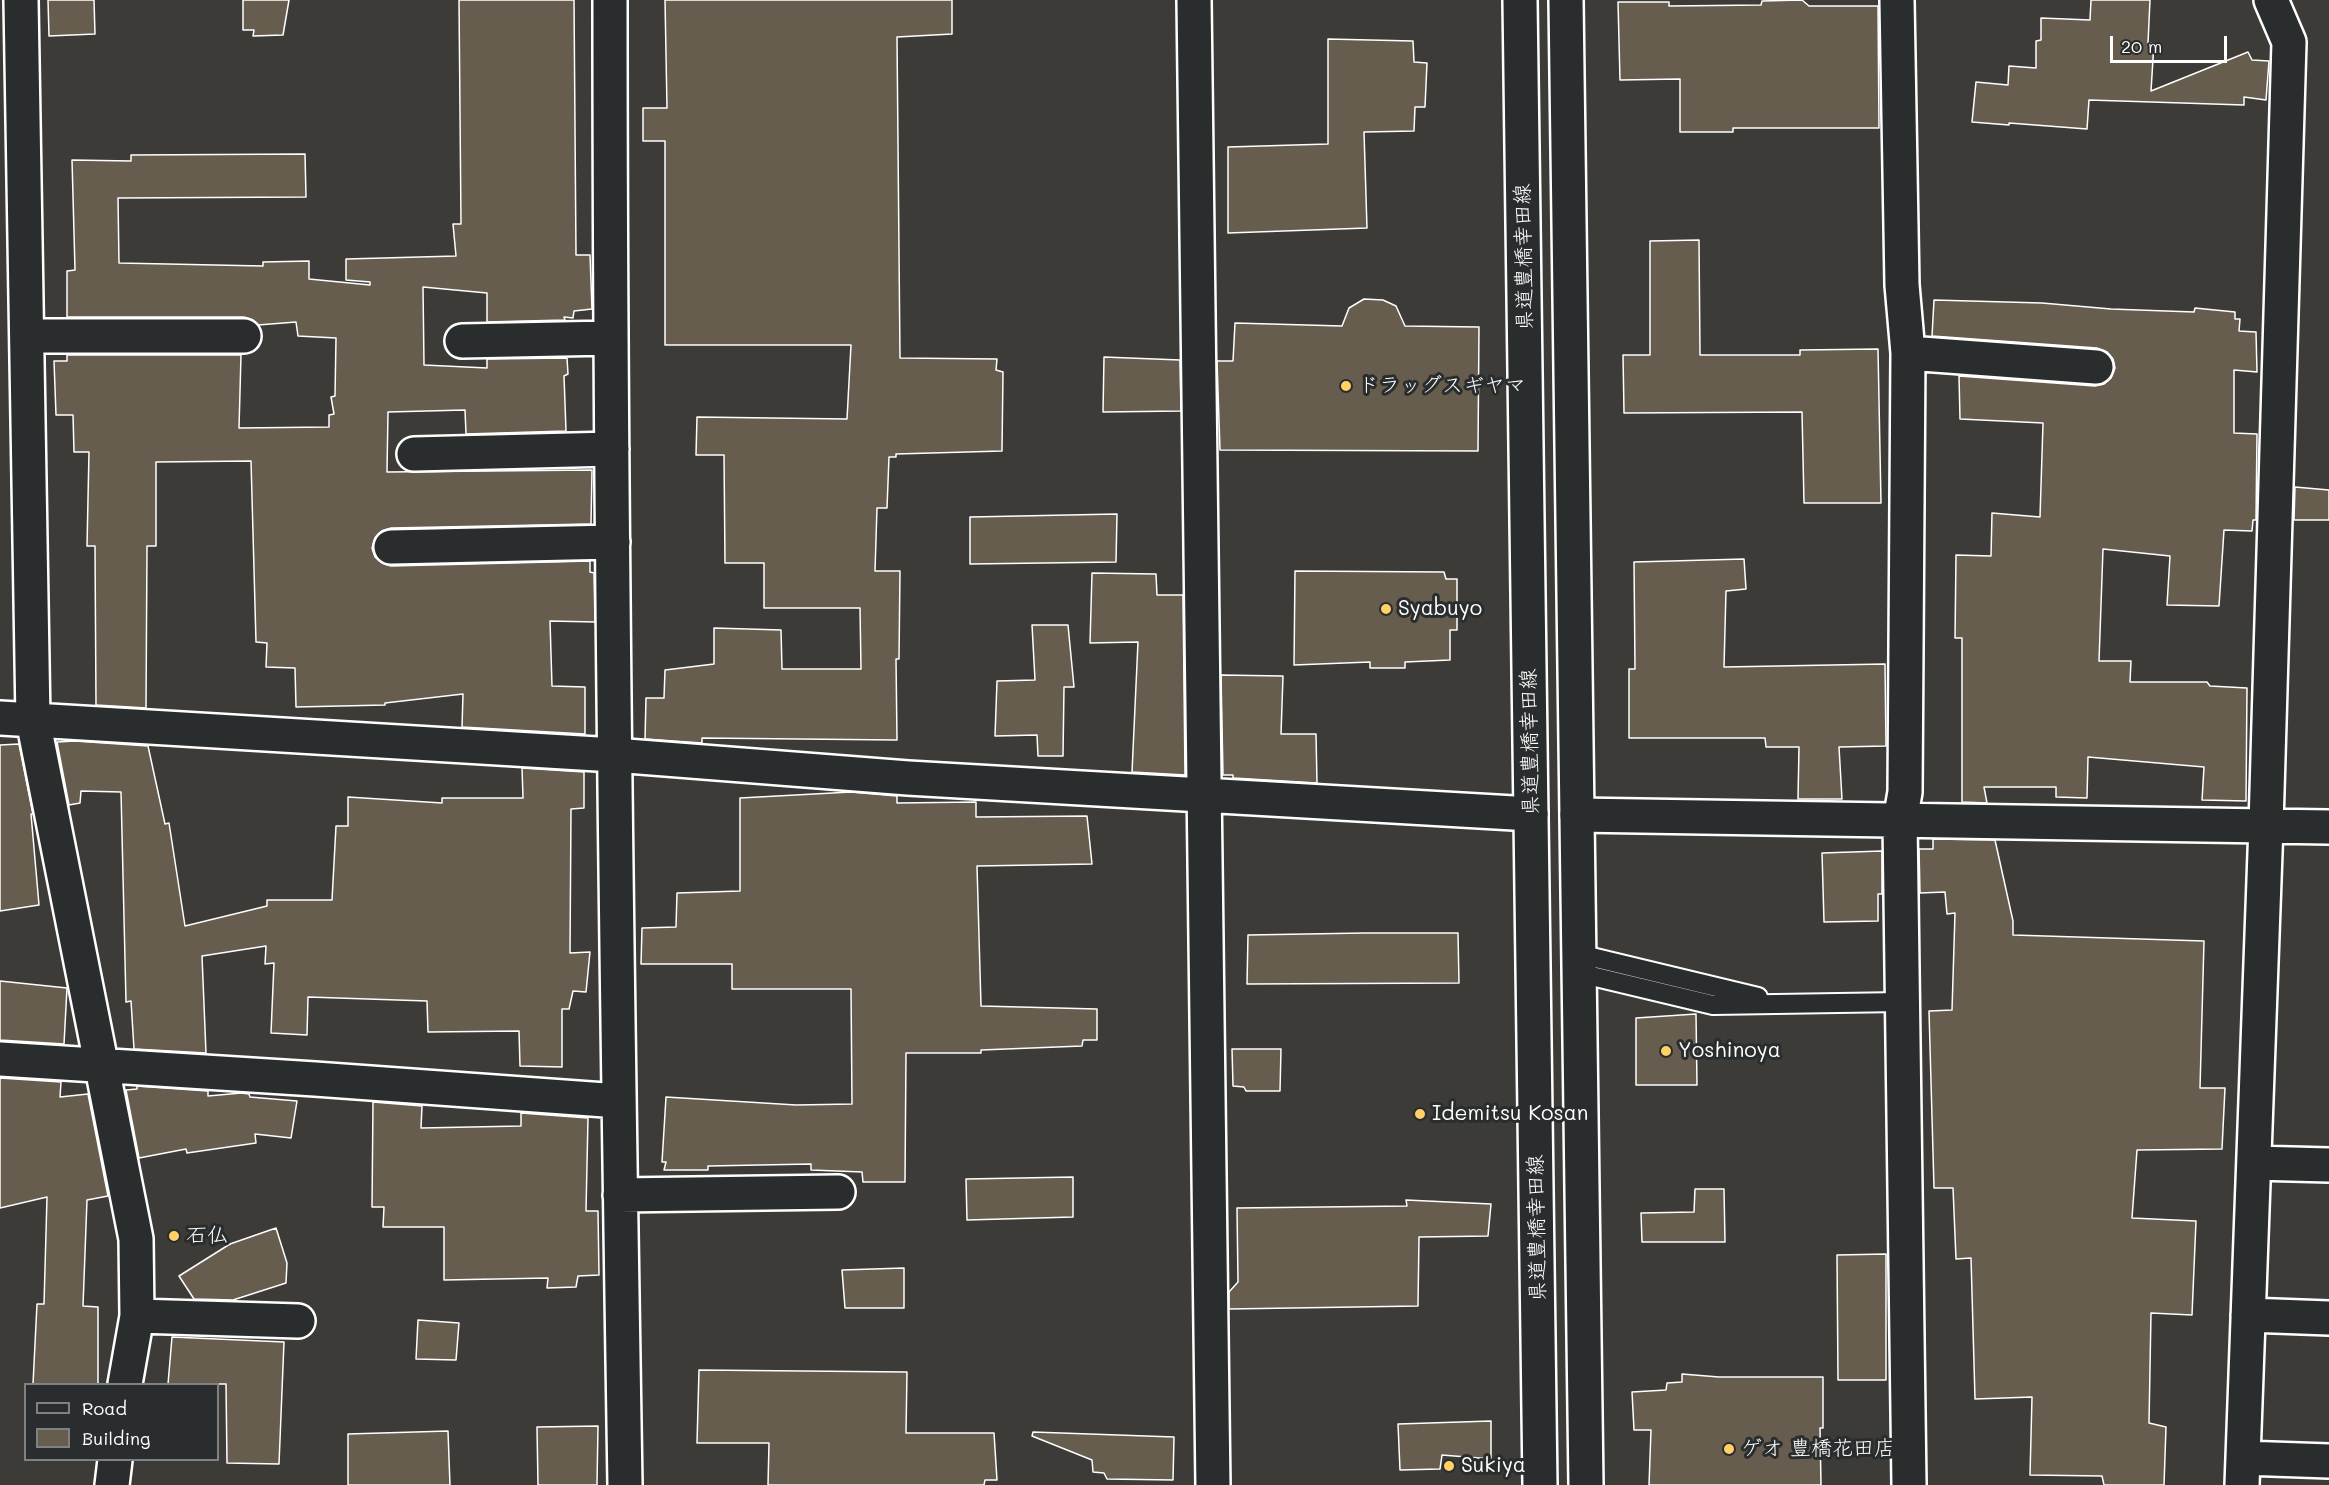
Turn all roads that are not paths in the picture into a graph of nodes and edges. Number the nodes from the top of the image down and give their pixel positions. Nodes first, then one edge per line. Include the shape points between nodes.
1 (21, 0) edge
2 (610, 0) edge
3 (1194, 0) edge
4 (1520, 0) edge
5 (1566, 0) edge
6 (1897, 0) edge
7 (2271, 0) edge
8 (28, 336) junction
9 (244, 336) dead end
10 (610, 338) junction
11 (462, 341) dead end
12 (1908, 353) junction
13 (2096, 367) dead end
14 (612, 449) junction
15 (414, 454) dead end
16 (613, 542) junction
17 (391, 547) dead end
18 (0, 718) edge
19 (33, 720) junction
20 (614, 755) junction
21 (1204, 794) junction
22 (1531, 814) junction
23 (1576, 815) junction
24 (1900, 821) junction
25 (2266, 825) junction
26 (2329, 826) edge
27 (1579, 964) junction
28 (1901, 1002) junction
29 (1785, 1004) junction
30 (0, 1059) edge
31 (101, 1066) junction
32 (619, 1101) junction
33 (2254, 1163) junction
34 (2329, 1165) edge
35 (838, 1192) dead end
36 (620, 1195) junction
37 (2248, 1315) junction
38 (137, 1316) junction
39 (2329, 1318) edge
40 (298, 1321) dead end
41 (125, 1383) edge
42 (115, 1461) edge
43 (2329, 1461) edge
44 (2243, 1471) edge
45 (112, 1485) edge
46 (625, 1485) edge
47 (1213, 1485) edge
48 (1540, 1485) edge
49 (1586, 1485) edge
50 (1909, 1485) edge

1 - 8 street
2 - 10 street
3 - 21 street
4 - 22 street, 県道豊橋幸田線
5 - 23 street
6 - 12 street via 1902,285
7 - 25 street via 2289,42
8 - 9 street
8 - 19 street
10 - 11 street
10 - 14 street
12 - 13 street
12 - 24 street via 1905,792
14 - 15 street
14 - 16 street
16 - 17 street
16 - 20 street
18 - 19 street
19 - 20 street
19 - 31 street
20 - 21 street via 908,778
20 - 32 street
21 - 22 street
21 - 47 street
22 - 48 street, 県道豊橋幸田線
23 - 24 street
23 - 27 street
24 - 25 street
24 - 28 street
25 - 26 street
25 - 33 street
27 - 29 lane
27 - 29 lane via 1713,1005
27 - 49 street
28 - 29 lane
28 - 50 street
30 - 31 street
31 - 32 street
31 - 38 street via 136,1239
32 - 36 street
33 - 34 street
33 - 37 street
35 - 36 street
36 - 46 street
37 - 39 street
37 - 44 street
38 - 40 street
38 - 41 street
42 - 45 street
43 - 44 street

